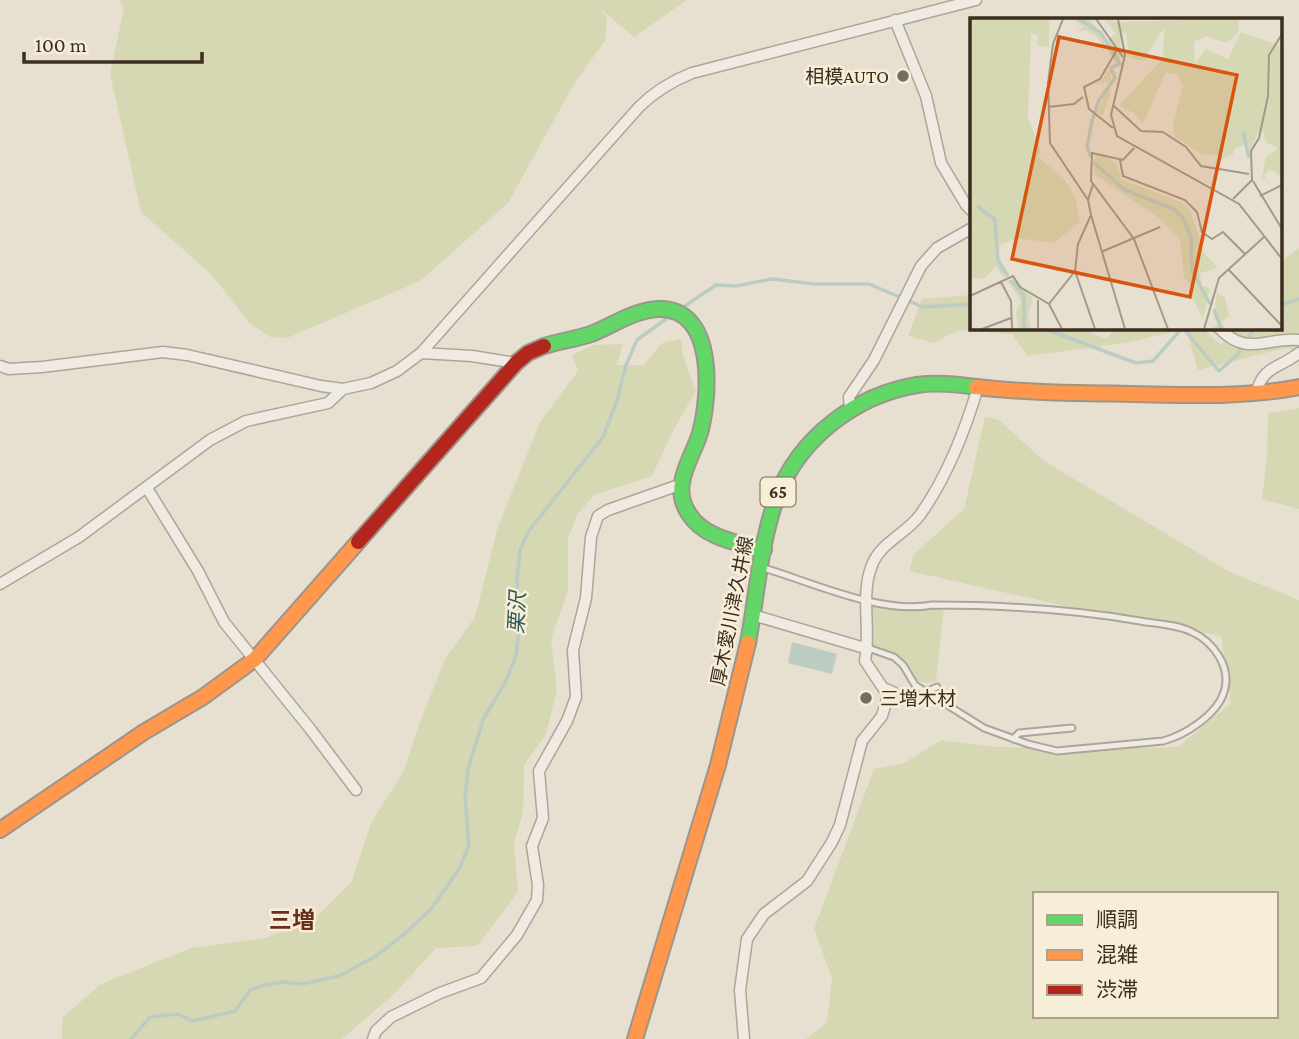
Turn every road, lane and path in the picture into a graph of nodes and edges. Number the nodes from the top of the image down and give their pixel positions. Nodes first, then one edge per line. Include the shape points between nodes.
1 (976, 0) edge
2 (895, 20) junction
3 (970, 209) edge
4 (970, 229) edge
5 (1221, 329) edge
6 (1299, 340) edge
7 (421, 353) junction
8 (1299, 353) edge
9 (516, 362) junction
10 (3, 370) edge
11 (978, 387) junction
12 (1299, 387) edge
13 (343, 389) junction
14 (1256, 394) junction
15 (850, 409) junction
16 (682, 484) junction
17 (146, 488) junction
18 (764, 550) junction
19 (761, 567) junction
20 (0, 584) edge
21 (867, 602) junction
22 (753, 615) junction
23 (868, 648) junction
24 (255, 659) junction
25 (937, 687) dead end
26 (926, 692) junction
27 (1072, 728) dead end
28 (1013, 739) junction
29 (356, 790) dead end
30 (0, 830) edge
31 (373, 1039) edge
32 (635, 1039) edge
33 (744, 1039) edge

1 - 2 street
2 - 3 street via 926,96 941,163
2 - 7 street via 692,73 650,96
4 - 15 street via 946,242 921,266 869,369 849,397
5 - 6 street via 1237,341 1254,345
7 - 9 street
7 - 13 street via 384,378
8 - 14 street via 1268,371
9 - 16 street via 532,350 650,310 675,312 693,324 701,338 705,401 701,432
9 - 24 street
10 - 13 street via 163,352
11 - 14 street, 厚木愛川津久井線 / 65 via 1027,392
11 - 15 street, 厚木愛川津久井線 / 65 via 905,387
11 - 21 street via 962,435 925,507 873,562
12 - 14 street, 厚木愛川津久井線 / 65
13 - 17 street via 328,403 233,426
15 - 18 street, 厚木愛川津久井線 / 65 via 813,440 791,468 774,504
16 - 18 street via 685,508 709,533
16 - 31 street via 608,510 595,521 586,598 573,650 576,697 539,771 542,818 532,846 539,894 522,928 481,978 391,1017
17 - 20 street via 79,537
17 - 24 street via 206,584 224,622
18 - 19 street, 厚木愛川津久井線 / 65
19 - 21 lane
19 - 22 street, 厚木愛川津久井線 / 65
21 - 23 street
21 - 28 lane via 914,609 932,605 1051,608 1184,628 1204,639 1224,667 1220,702 1194,725 1168,739 1057,751
22 - 23 street
22 - 32 street, 厚木愛川津久井線 / 65 via 717,769
23 - 26 lane via 894,657
23 - 33 street via 865,661 883,688 891,692 882,716 862,741 832,842 807,881 764,914 747,939 740,990
24 - 29 street
24 - 30 street
25 - 26 lane
26 - 28 lane via 984,728
27 - 28 lane via 1019,733

